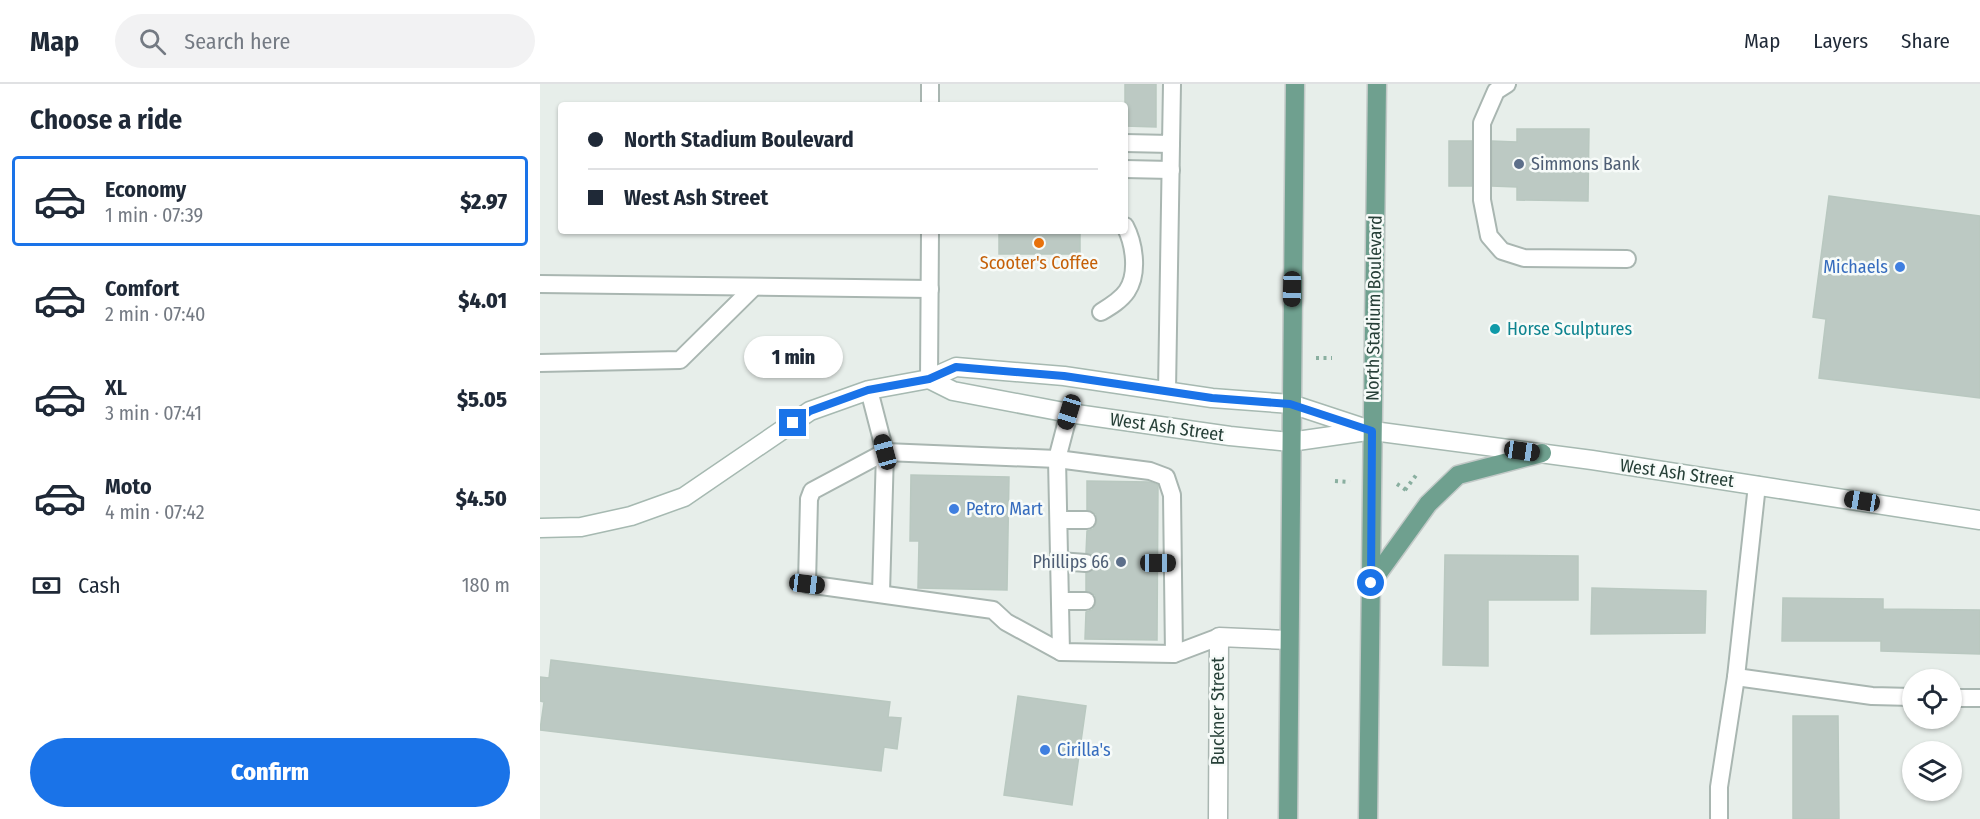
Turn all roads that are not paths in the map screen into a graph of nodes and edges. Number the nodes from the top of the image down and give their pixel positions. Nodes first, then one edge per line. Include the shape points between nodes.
1 (930, 84) edge
2 (1172, 84) edge
3 (1295, 84) edge
4 (1377, 84) edge
5 (1507, 84) edge
6 (930, 102) edge
7 (1128, 143) edge
8 (1171, 144) junction
9 (1128, 169) edge
10 (1171, 170) junction
11 (1128, 232) edge
12 (930, 234) edge
13 (1627, 258) dead end
14 (540, 284) edge
15 (754, 286) junction
16 (930, 289) junction
17 (1101, 312) dead end
18 (540, 363) edge
19 (929, 379) junction
20 (868, 390) junction
21 (1167, 391) junction
22 (1290, 404) junction
23 (1069, 412) junction
24 (1372, 431) junction
25 (1290, 442) junction
26 (885, 452) junction
27 (1542, 453) junction
28 (1057, 459) junction
29 (1757, 485) junction
30 (1059, 520) junction
31 (1087, 520) dead end
32 (1980, 520) edge
33 (540, 528) edge
34 (1059, 561) junction
35 (1086, 563) dead end
36 (1371, 583) junction
37 (882, 593) junction
38 (1060, 601) junction
39 (1086, 601) dead end
40 (1218, 637) junction
41 (1288, 640) junction
42 (1061, 652) junction
43 (1174, 654) junction
44 (1736, 677) junction
45 (1902, 697) edge
46 (1962, 698) edge
47 (1980, 698) edge
48 (1218, 819) edge
49 (1288, 819) edge
50 (1368, 819) edge
51 (1719, 819) edge

1 - 6 lane
2 - 8 lane
3 - 22 main road
4 - 24 main road, North Stadium Boulevard
5 - 13 lane via 1496,91 1482,123 1482,200 1490,236 1502,251 1524,258
7 - 8 lane
8 - 10 lane
9 - 10 lane
10 - 21 lane
11 - 17 lane via 1132,242 1132,282 1120,299
12 - 16 lane
14 - 15 lane
15 - 16 lane
15 - 18 lane via 680,360
16 - 19 lane
19 - 20 street, West Ash Street
19 - 21 street, West Ash Street via 956,367 1064,376
19 - 23 street, West Ash Street via 954,391
20 - 26 lane
20 - 33 street, West Ash Street via 810,411 684,497 631,516 581,527
21 - 22 street, West Ash Street
22 - 24 street, West Ash Street
22 - 25 main road
23 - 25 street, West Ash Street
23 - 28 lane
24 - 25 street, West Ash Street
24 - 27 street, West Ash Street
24 - 36 main road, North Stadium Boulevard
25 - 41 main road
26 - 28 lane
26 - 37 lane
26 - 37 lane via 812,491 807,584
27 - 29 street, West Ash Street
27 - 36 main road via 1458,475 1428,504
28 - 30 lane
28 - 43 lane via 1150,471 1166,477 1173,495 1166,521 1165,600
29 - 32 street, West Ash Street
29 - 44 lane
30 - 31 lane
30 - 34 lane
34 - 35 lane
34 - 38 lane
36 - 50 main road, North Stadium Boulevard
37 - 42 lane via 993,610 1006,622
38 - 39 lane
38 - 42 lane
40 - 41 street, Buckner Street
40 - 43 lane
40 - 48 street, Buckner Street
41 - 49 main road
42 - 43 lane
44 - 45 lane
44 - 51 lane via 1719,787
46 - 47 lane

